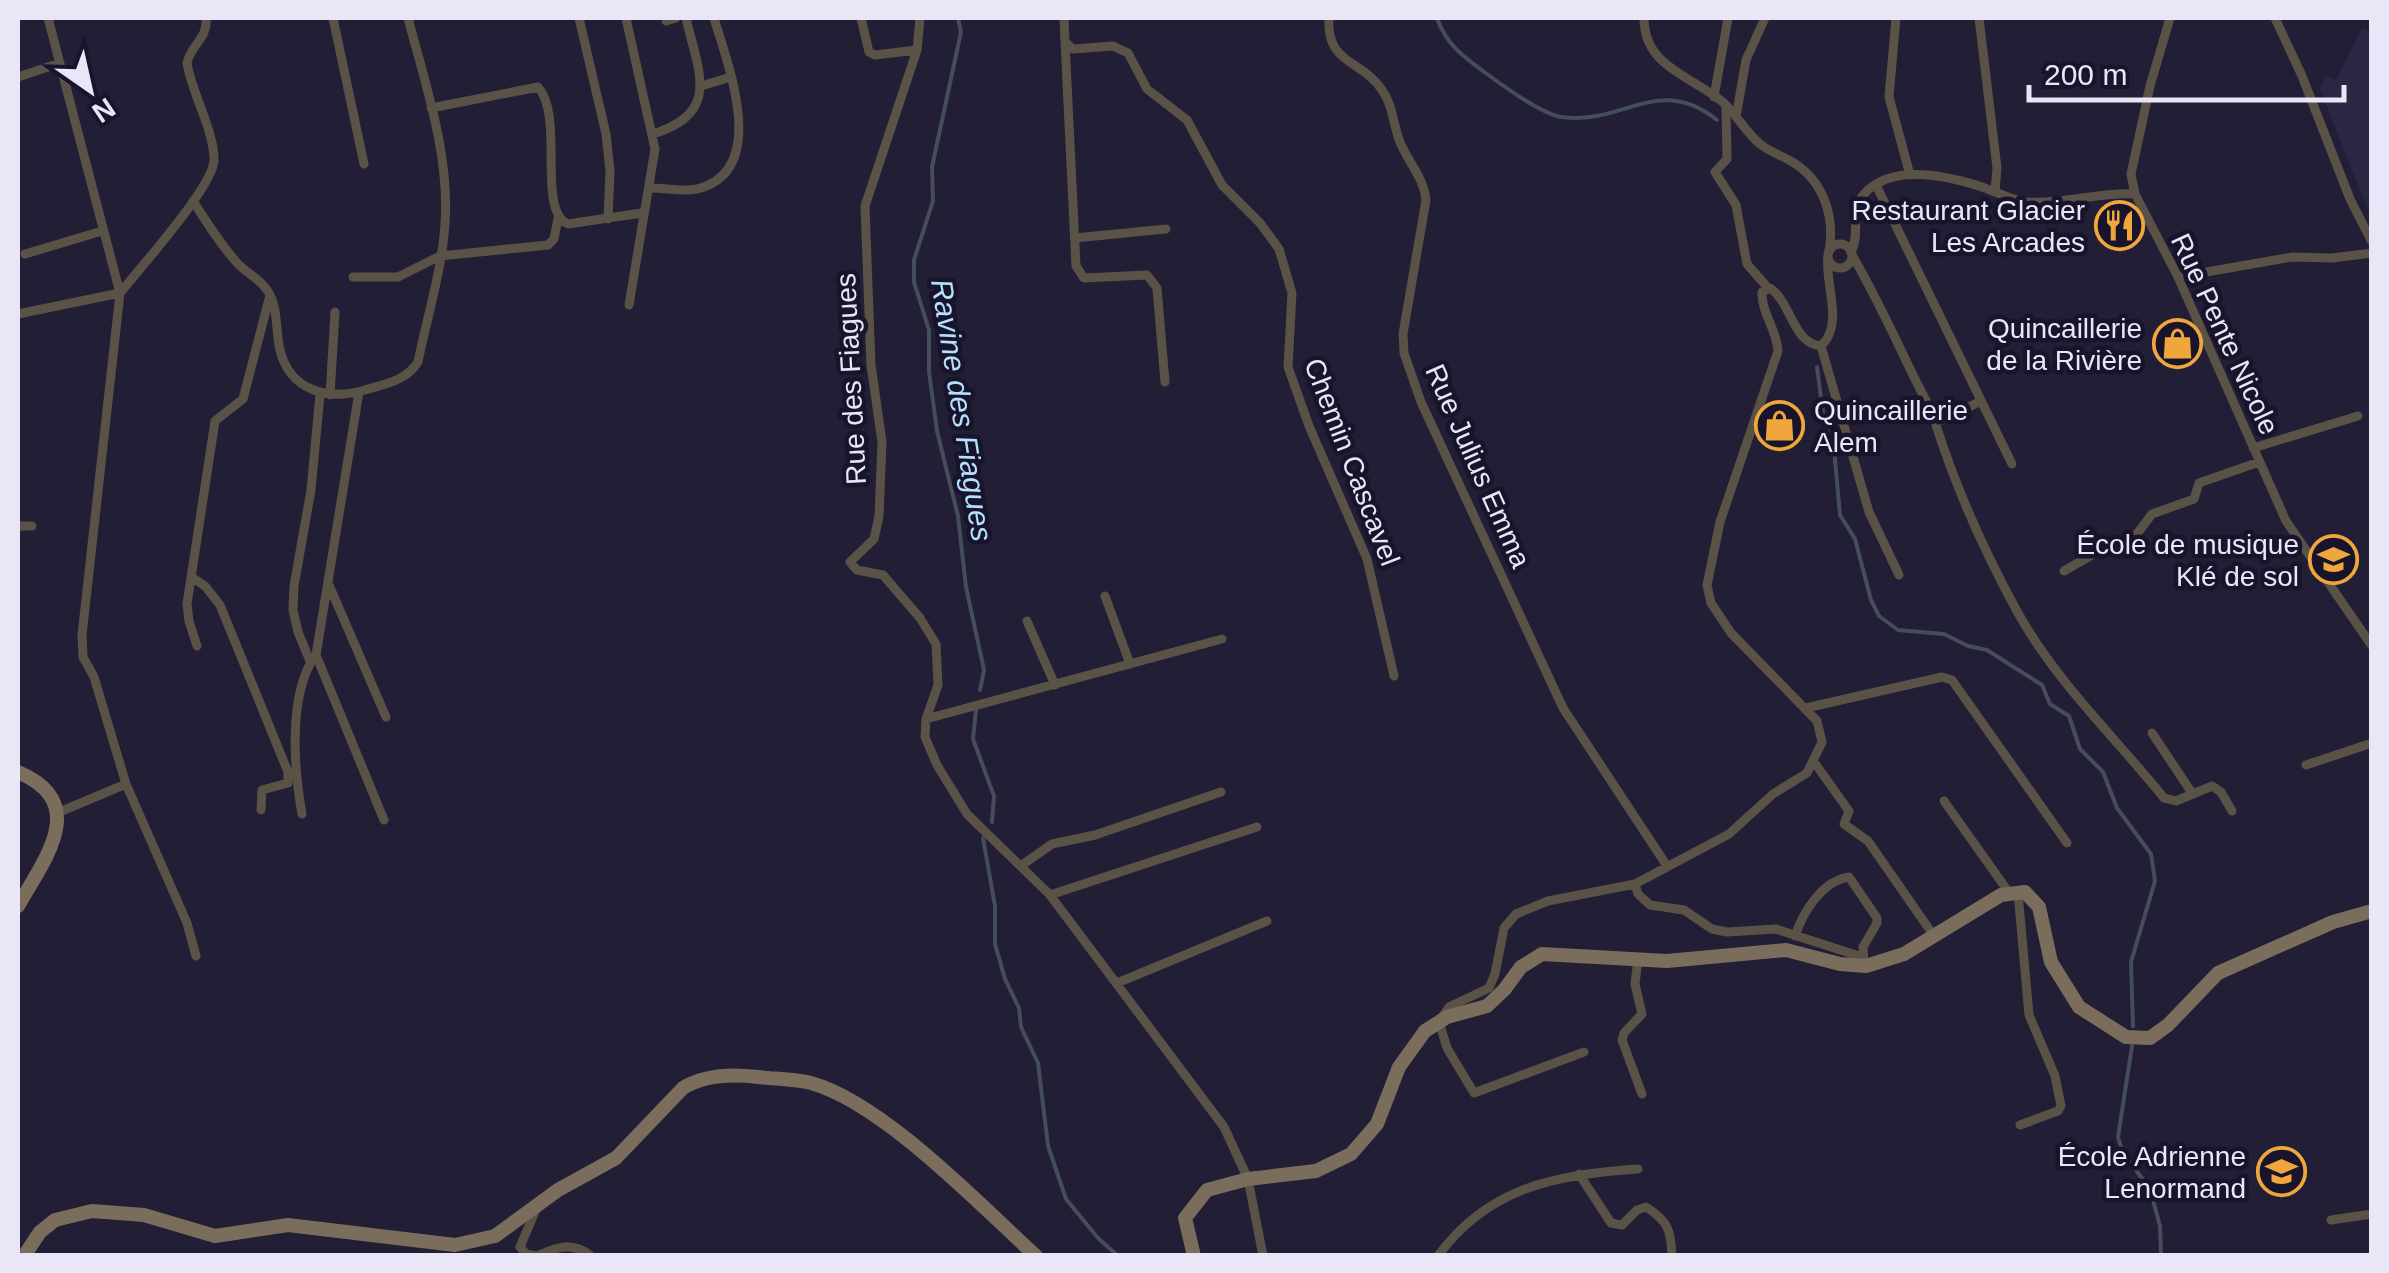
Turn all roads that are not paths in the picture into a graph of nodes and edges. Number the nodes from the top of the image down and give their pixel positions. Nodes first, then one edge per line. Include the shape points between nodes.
1 (48, 18) edge
2 (206, 18) edge
3 (333, 18) edge
4 (408, 18) edge
5 (579, 18) edge
6 (626, 18) edge
7 (686, 18) edge
8 (714, 18) edge
9 (860, 18) edge
10 (920, 18) edge
11 (1064, 18) edge
12 (1328, 18) edge
13 (1644, 18) edge
14 (1728, 18) edge
15 (1765, 18) edge
16 (1896, 18) edge
17 (1979, 18) edge
18 (2170, 18) edge
19 (2274, 18) edge
20 (1065, 42) junction
21 (917, 50) junction
22 (60, 63) junction
23 (18, 77) edge
24 (731, 78) junction
25 (701, 86) junction
26 (1714, 97) junction
27 (1725, 104) junction
28 (431, 108) junction
29 (1736, 116) junction
30 (653, 134) junction
31 (364, 164) dead end
32 (1910, 175) junction
33 (1876, 185) junction
34 (650, 188) junction
35 (1994, 191) junction
36 (2134, 194) junction
37 (192, 201) junction
38 (642, 214) junction
39 (558, 218) junction
40 (608, 219) junction
41 (1166, 228) dead end
42 (102, 231) junction
43 (1856, 234) junction
44 (1074, 238) junction
45 (1838, 242) junction
46 (2372, 242) edge
47 (1828, 253) junction
48 (2372, 253) edge
49 (25, 254) dead end
50 (440, 256) junction
51 (1850, 261) junction
52 (2178, 277) junction
53 (353, 278) dead end
54 (1831, 287) junction
55 (1768, 288) junction
56 (120, 294) junction
57 (270, 295) junction
58 (629, 305) dead end
59 (335, 312) dead end
60 (18, 314) edge
61 (1821, 346) junction
62 (1165, 382) dead end
63 (358, 392) junction
64 (325, 394) junction
65 (1980, 402) junction
66 (2358, 416) dead end
67 (1936, 423) junction
68 (2254, 448) junction
69 (2259, 462) junction
70 (2012, 464) dead end
71 (18, 526) edge
72 (32, 526) dead end
73 (2064, 571) dead end
74 (1899, 574) dead end
75 (193, 578) junction
76 (328, 582) junction
77 (1105, 596) dead end
78 (1027, 621) dead end
79 (1222, 639) dead end
80 (198, 646) dead end
81 (2372, 646) edge
82 (313, 658) junction
83 (1130, 664) junction
84 (1394, 676) dead end
85 (1055, 685) junction
86 (1806, 708) junction
87 (386, 716) dead end
88 (926, 719) junction
89 (2152, 734) dead end
90 (2372, 744) edge
91 (1814, 762) junction
92 (2306, 765) dead end
93 (19, 769) edge
94 (126, 784) junction
95 (1221, 792) dead end
96 (2192, 793) junction
97 (1944, 801) dead end
98 (261, 810) dead end
99 (2232, 811) dead end
100 (57, 814) junction
101 (302, 814) dead end
102 (384, 820) dead end
103 (1258, 827) dead end
104 (2068, 843) dead end
105 (1022, 865) junction
106 (1667, 866) junction
107 (1635, 884) junction
108 (2014, 893) junction
109 (1050, 894) junction
110 (18, 906) edge
111 (2372, 911) edge
112 (1266, 920) dead end
113 (1795, 936) junction
114 (1934, 936) junction
115 (196, 956) dead end
116 (1638, 959) junction
117 (1864, 962) junction
118 (1117, 982) junction
119 (1439, 1022) junction
120 (1584, 1052) dead end
121 (1642, 1094) dead end
122 (2020, 1125) dead end
123 (1638, 1169) dead end
124 (1579, 1174) junction
125 (1248, 1178) junction
126 (538, 1204) junction
127 (2372, 1214) edge
128 (2332, 1220) dead end
129 (24, 1256) edge
130 (536, 1256) edge
131 (591, 1256) edge
132 (1036, 1256) edge
133 (1194, 1256) edge
134 (1263, 1256) edge
135 (1438, 1256) edge
136 (1672, 1256) edge

1 - 22 street
2 - 37 street via 206,31 187,62 214,162
3 - 31 street
4 - 28 street
5 - 40 street via 606,134
6 - 30 street
7 - 25 street
8 - 24 street
9 - 21 street via 875,55
10 - 21 street, Rue des Fiagues
11 - 20 street
12 - 106 street, Rue Julius Emma via 1333,47 1384,91 1400,144 1425,191 1403,334 1421,402 1563,708
13 - 26 street via 1650,46 1662,62
14 - 26 street
15 - 29 street via 1746,60
16 - 32 street via 1889,96
17 - 35 street
18 - 36 street via 2134,160
19 - 46 street
20 - 44 street
20 - 84 street, Chemin Cascavel via 1079,50 1113,46 1128,53 1147,90 1188,120 1222,186 1280,249 1292,293 1288,367 1374,580
21 - 88 street, Rue des Fiagues via 865,206 870,364 882,442 879,516 874,539 850,562 883,575 936,644 938,685
22 - 23 street
22 - 42 street
24 - 25 street
24 - 34 street via 742,119 731,162 697,189
25 - 30 street via 685,121
26 - 27 street
27 - 29 street
27 - 55 street via 1726,158 1714,172 1736,205 1747,264
28 - 39 street via 538,87 546,101
28 - 50 street via 445,211
29 - 45 street via 1760,144 1813,180
30 - 34 street
32 - 33 street
32 - 35 street
33 - 43 street via 1860,200
33 - 65 street
34 - 38 street
35 - 36 street via 2028,202
36 - 52 street, Rue Pente Nicole
37 - 56 street
37 - 57 street
38 - 40 street
38 - 58 street
39 - 40 street via 568,224
39 - 50 street via 548,244
41 - 44 street
42 - 49 street
42 - 56 street
43 - 45 street
43 - 51 street
44 - 62 street via 1084,278 1147,276 1158,288
45 - 47 street
45 - 51 street
47 - 51 street via 1833,266
47 - 54 street
48 - 52 street via 2292,257
50 - 53 street via 398,277
50 - 63 street via 418,362 402,378
51 - 54 street
51 - 67 street
52 - 68 street, Rue Pente Nicole
54 - 61 street via 1830,333
55 - 61 street via 1782,298 1806,341
55 - 86 street via 1762,300 1778,351 1720,522 1707,585 1731,633
56 - 60 street
56 - 94 street via 82,635 83,657
57 - 64 street via 285,364 304,386
57 - 75 street via 243,399 215,422
59 - 64 street
61 - 74 street via 1869,512
63 - 64 street
63 - 76 street
64 - 82 street via 294,598 298,632
65 - 67 street
65 - 70 street
66 - 68 street
67 - 96 street via 1978,534 2054,669 2164,798 2176,801
68 - 69 street, Rue Pente Nicole
69 - 73 street via 2199,484 2194,499 2152,514 2130,541
69 - 81 street, Rue Pente Nicole via 2286,521
71 - 72 street
75 - 80 street via 189,622
75 - 98 street via 220,605 288,772 288,783 262,790
76 - 82 street
76 - 87 street
77 - 83 street
78 - 85 street
79 - 83 street
82 - 101 street via 294,748
82 - 102 street
83 - 85 street
85 - 88 street
86 - 91 street via 1822,734
86 - 104 street via 1952,680
88 - 105 street via 925,737 967,814
89 - 96 street
90 - 92 street
91 - 106 street via 1729,834
91 - 114 street via 1849,810 1848,830 1868,841
93 - 100 main road via 48,794
94 - 100 street
94 - 115 street
95 - 105 street via 1052,844
96 - 99 street via 2212,786
97 - 108 street
100 - 110 main road via 54,844
103 - 109 street
105 - 109 street
106 - 107 street
107 - 113 street via 1648,904 1684,910 1712,929 1776,929
107 - 119 street via 1516,914 1504,928 1489,988 1449,1007
108 - 111 main road via 2025,892 2039,907 2051,962 2079,1007 2126,1037 2159,1032 2218,973
108 - 114 main road
108 - 122 street via 2029,1015 2061,1106
109 - 118 street
112 - 118 street
113 - 117 street
113 - 117 street via 1802,914 1849,876 1877,923 1863,947
114 - 117 main road via 1889,961
116 - 117 main road via 1786,950 1840,964
116 - 119 main road via 1542,954 1486,1006
116 - 121 street via 1642,1014 1622,1040
118 - 125 street via 1224,1126
119 - 120 street via 1474,1092
119 - 125 main road via 1399,1067 1376,1124 1351,1154 1316,1171
123 - 124 street
124 - 135 street via 1494,1204 1460,1226
124 - 136 street via 1611,1223 1622,1225 1646,1207 1666,1220
125 - 133 main road via 1207,1190 1185,1218
125 - 134 street
126 - 129 main road via 495,1236 455,1245 288,1225 215,1236 144,1215 92,1211 55,1220
126 - 130 street via 520,1246
126 - 132 main road via 616,1158 683,1088 741,1075 812,1084 857,1104 921,1151
127 - 128 street
130 - 131 street via 560,1246

